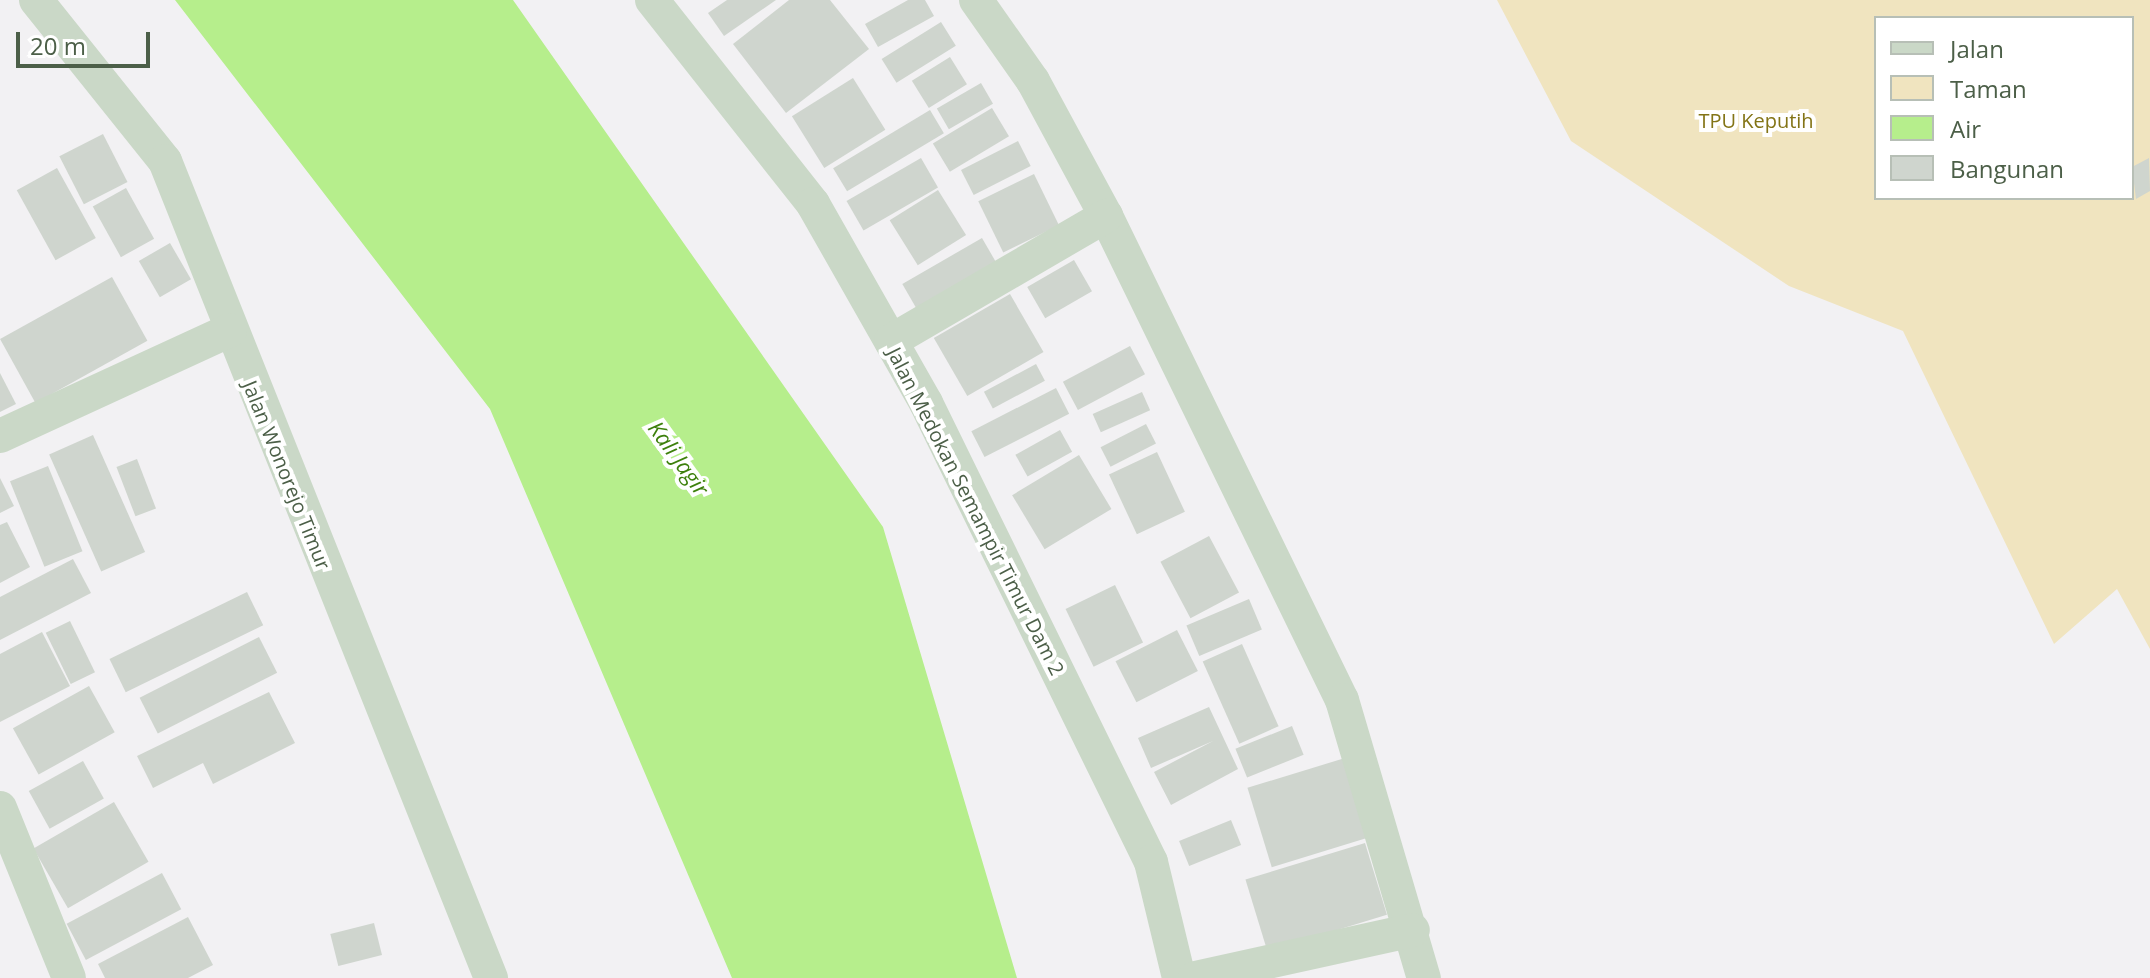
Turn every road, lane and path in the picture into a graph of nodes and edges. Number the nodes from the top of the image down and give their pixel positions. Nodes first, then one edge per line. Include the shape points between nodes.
1 (36, 0) edge
2 (652, 0) edge
3 (976, 0) edge
4 (1106, 216) junction
5 (230, 330) junction
6 (891, 341) junction
7 (0, 436) edge
8 (0, 808) edge
9 (1413, 930) junction
10 (69, 978) edge
11 (491, 978) edge
12 (1179, 978) edge
13 (1195, 978) edge
14 (1424, 978) edge

1 - 5 street, Jalan Wonorejo Timur via 165,161 195,226
2 - 6 street, Jalan Medokan Semampir Timur Dam 2 via 813,204
3 - 4 street via 1033,81
4 - 6 street
4 - 9 street via 1342,700
5 - 7 street
5 - 11 street, Jalan Wonorejo Timur
6 - 12 street, Jalan Medokan Semampir Timur Dam 2 via 1151,862
8 - 10 street
9 - 13 street
9 - 14 street

